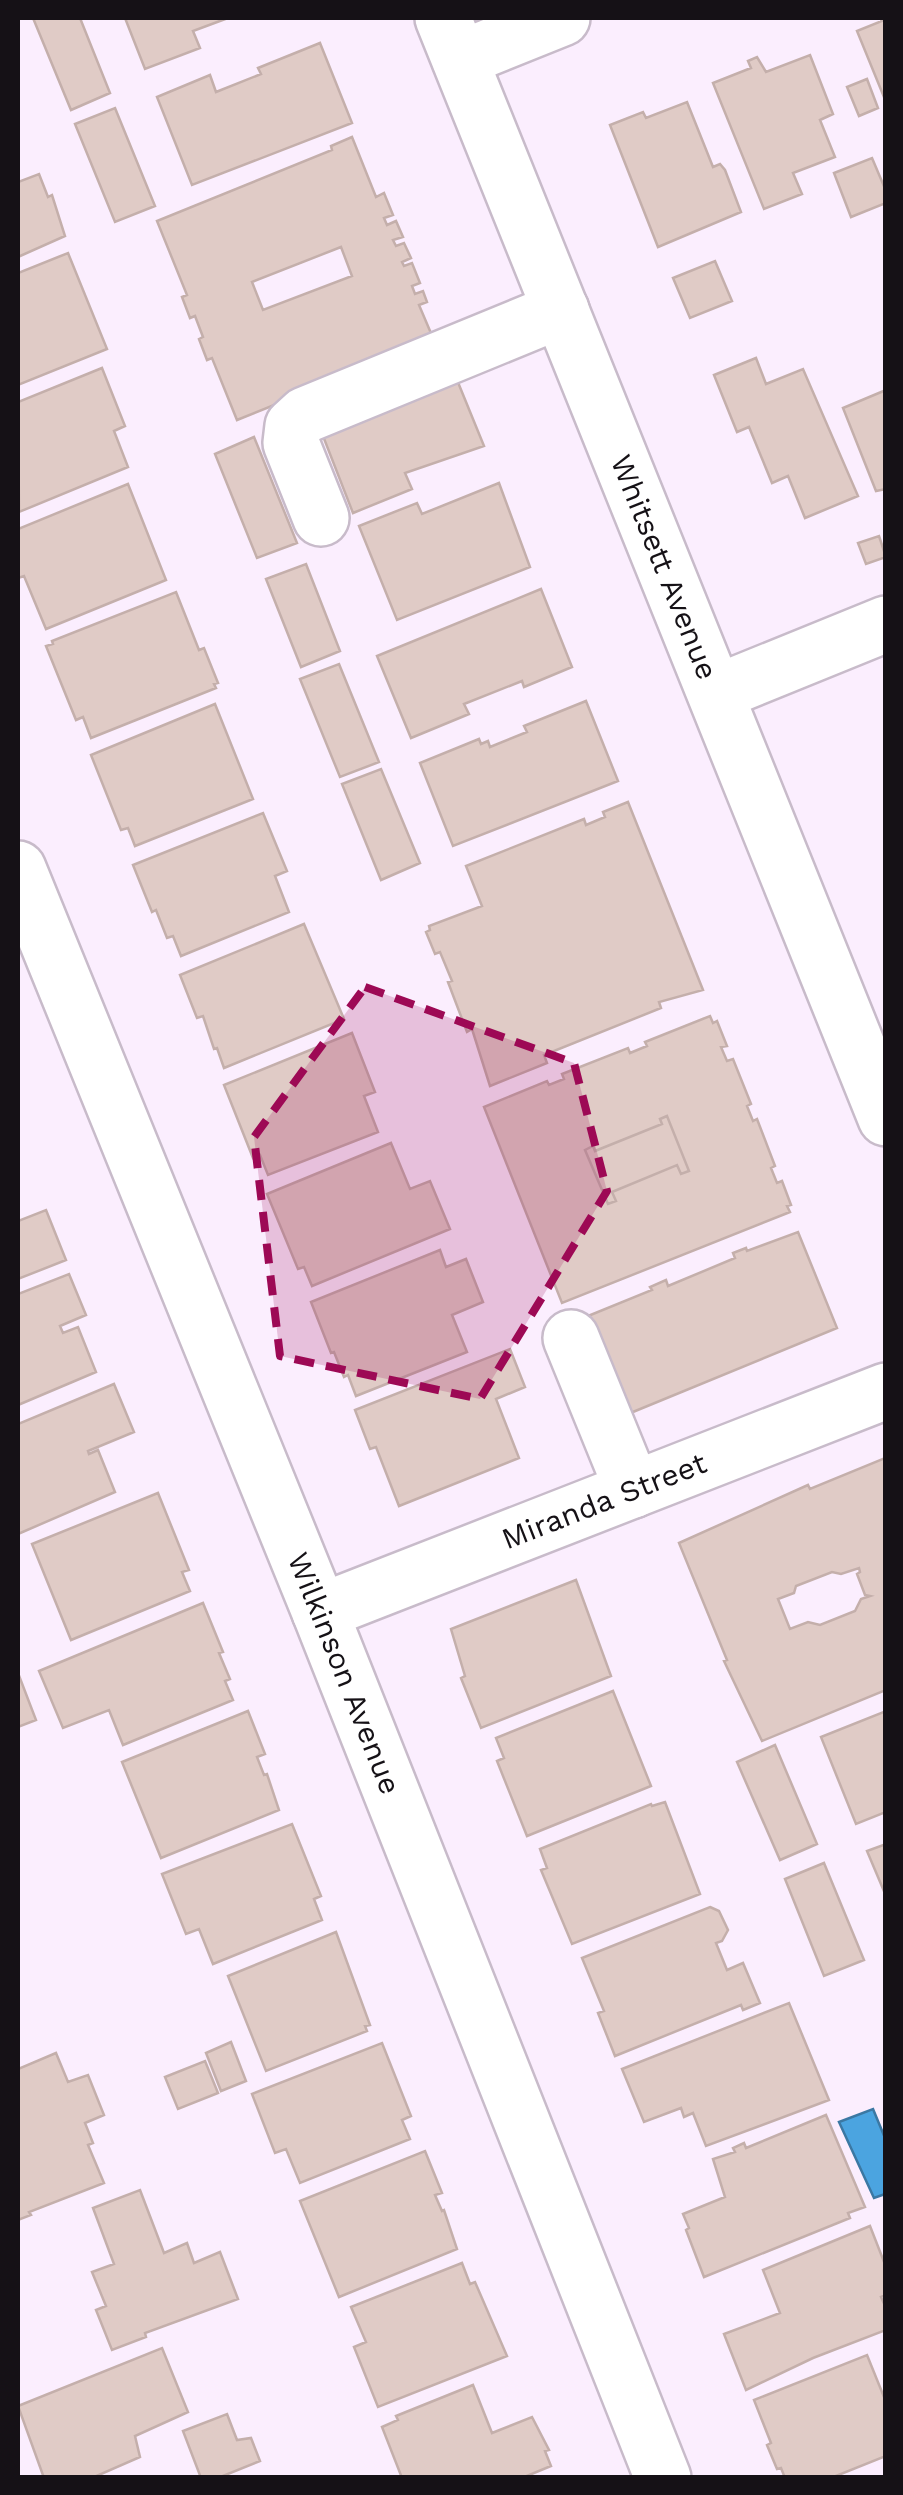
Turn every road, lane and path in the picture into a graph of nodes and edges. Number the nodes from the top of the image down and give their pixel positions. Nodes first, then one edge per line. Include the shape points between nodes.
1 (562, 18) edge
2 (451, 38) edge
3 (561, 310) junction
4 (320, 518) dead end
5 (886, 624) edge
6 (716, 693) junction
7 (18, 869) edge
8 (886, 1118) edge
9 (570, 1338) dead end
10 (886, 1391) edge
11 (633, 1490) junction
12 (320, 1612) junction
13 (663, 2478) edge

1 - 2 street
2 - 3 street, Whitsett Avenue
3 - 4 street via 292,426
3 - 6 street, Whitsett Avenue
5 - 6 street
6 - 8 street, Whitsett Avenue
7 - 12 street, Wilkinson Avenue
9 - 11 street
10 - 11 street, Miranda Street
11 - 12 street, Miranda Street
12 - 13 street, Wilkinson Avenue

